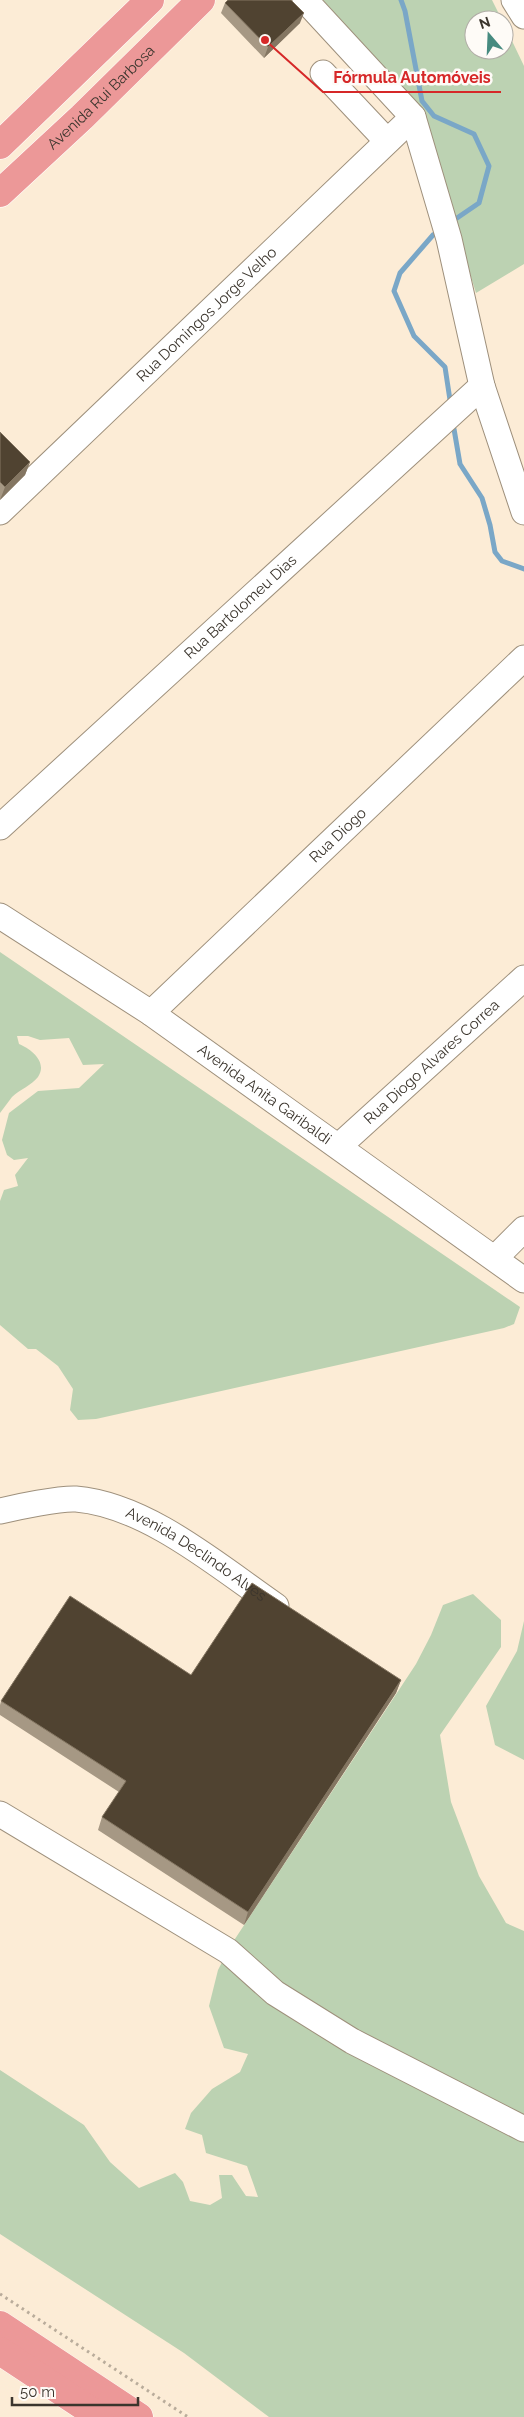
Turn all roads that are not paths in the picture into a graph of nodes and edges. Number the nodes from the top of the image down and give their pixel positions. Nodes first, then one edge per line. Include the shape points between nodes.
1 (150, 0) edge
2 (201, 0) edge
3 (304, 0) edge
4 (514, 0) edge
5 (524, 16) edge
6 (323, 72) dead end
7 (413, 117) junction
8 (388, 141) junction
9 (0, 145) edge
10 (0, 194) edge
11 (482, 386) junction
12 (0, 512) edge
13 (524, 512) edge
14 (524, 658) edge
15 (0, 827) edge
16 (0, 916) edge
17 (524, 978) edge
18 (151, 1013) junction
19 (340, 1146) junction
20 (524, 1229) edge
21 (495, 1258) junction
22 (524, 1280) edge
23 (4, 1516) edge
24 (294, 1618) edge
25 (0, 1814) edge
26 (524, 2129) edge
27 (0, 2325) edge
28 (0, 2350) edge
29 (100, 2417) edge
30 (139, 2417) edge

1 - 9 main road
2 - 10 main road, Avenida Rui Barbosa
3 - 7 street
4 - 5 street
6 - 8 street
7 - 8 street, Rua Domingos Jorge Velho
7 - 11 street via 449,239
8 - 12 street, Rua Domingos Jorge Velho
11 - 13 street
11 - 15 street, Rua Bartolomeu Dias
14 - 18 street, Rua Diogo
16 - 18 street, Avenida Anita Garibaldi
17 - 19 street, Rua Diogo Alvares Correa
18 - 19 street, Avenida Anita Garibaldi
19 - 21 street, Avenida Anita Garibaldi
20 - 21 street
21 - 22 street, Avenida Anita Garibaldi
23 - 24 street, Avenida Declindo Alves via 75,1499 127,1510 165,1530
25 - 26 street via 228,1951 276,1993 352,2041
27 - 30 main road
28 - 29 main road

